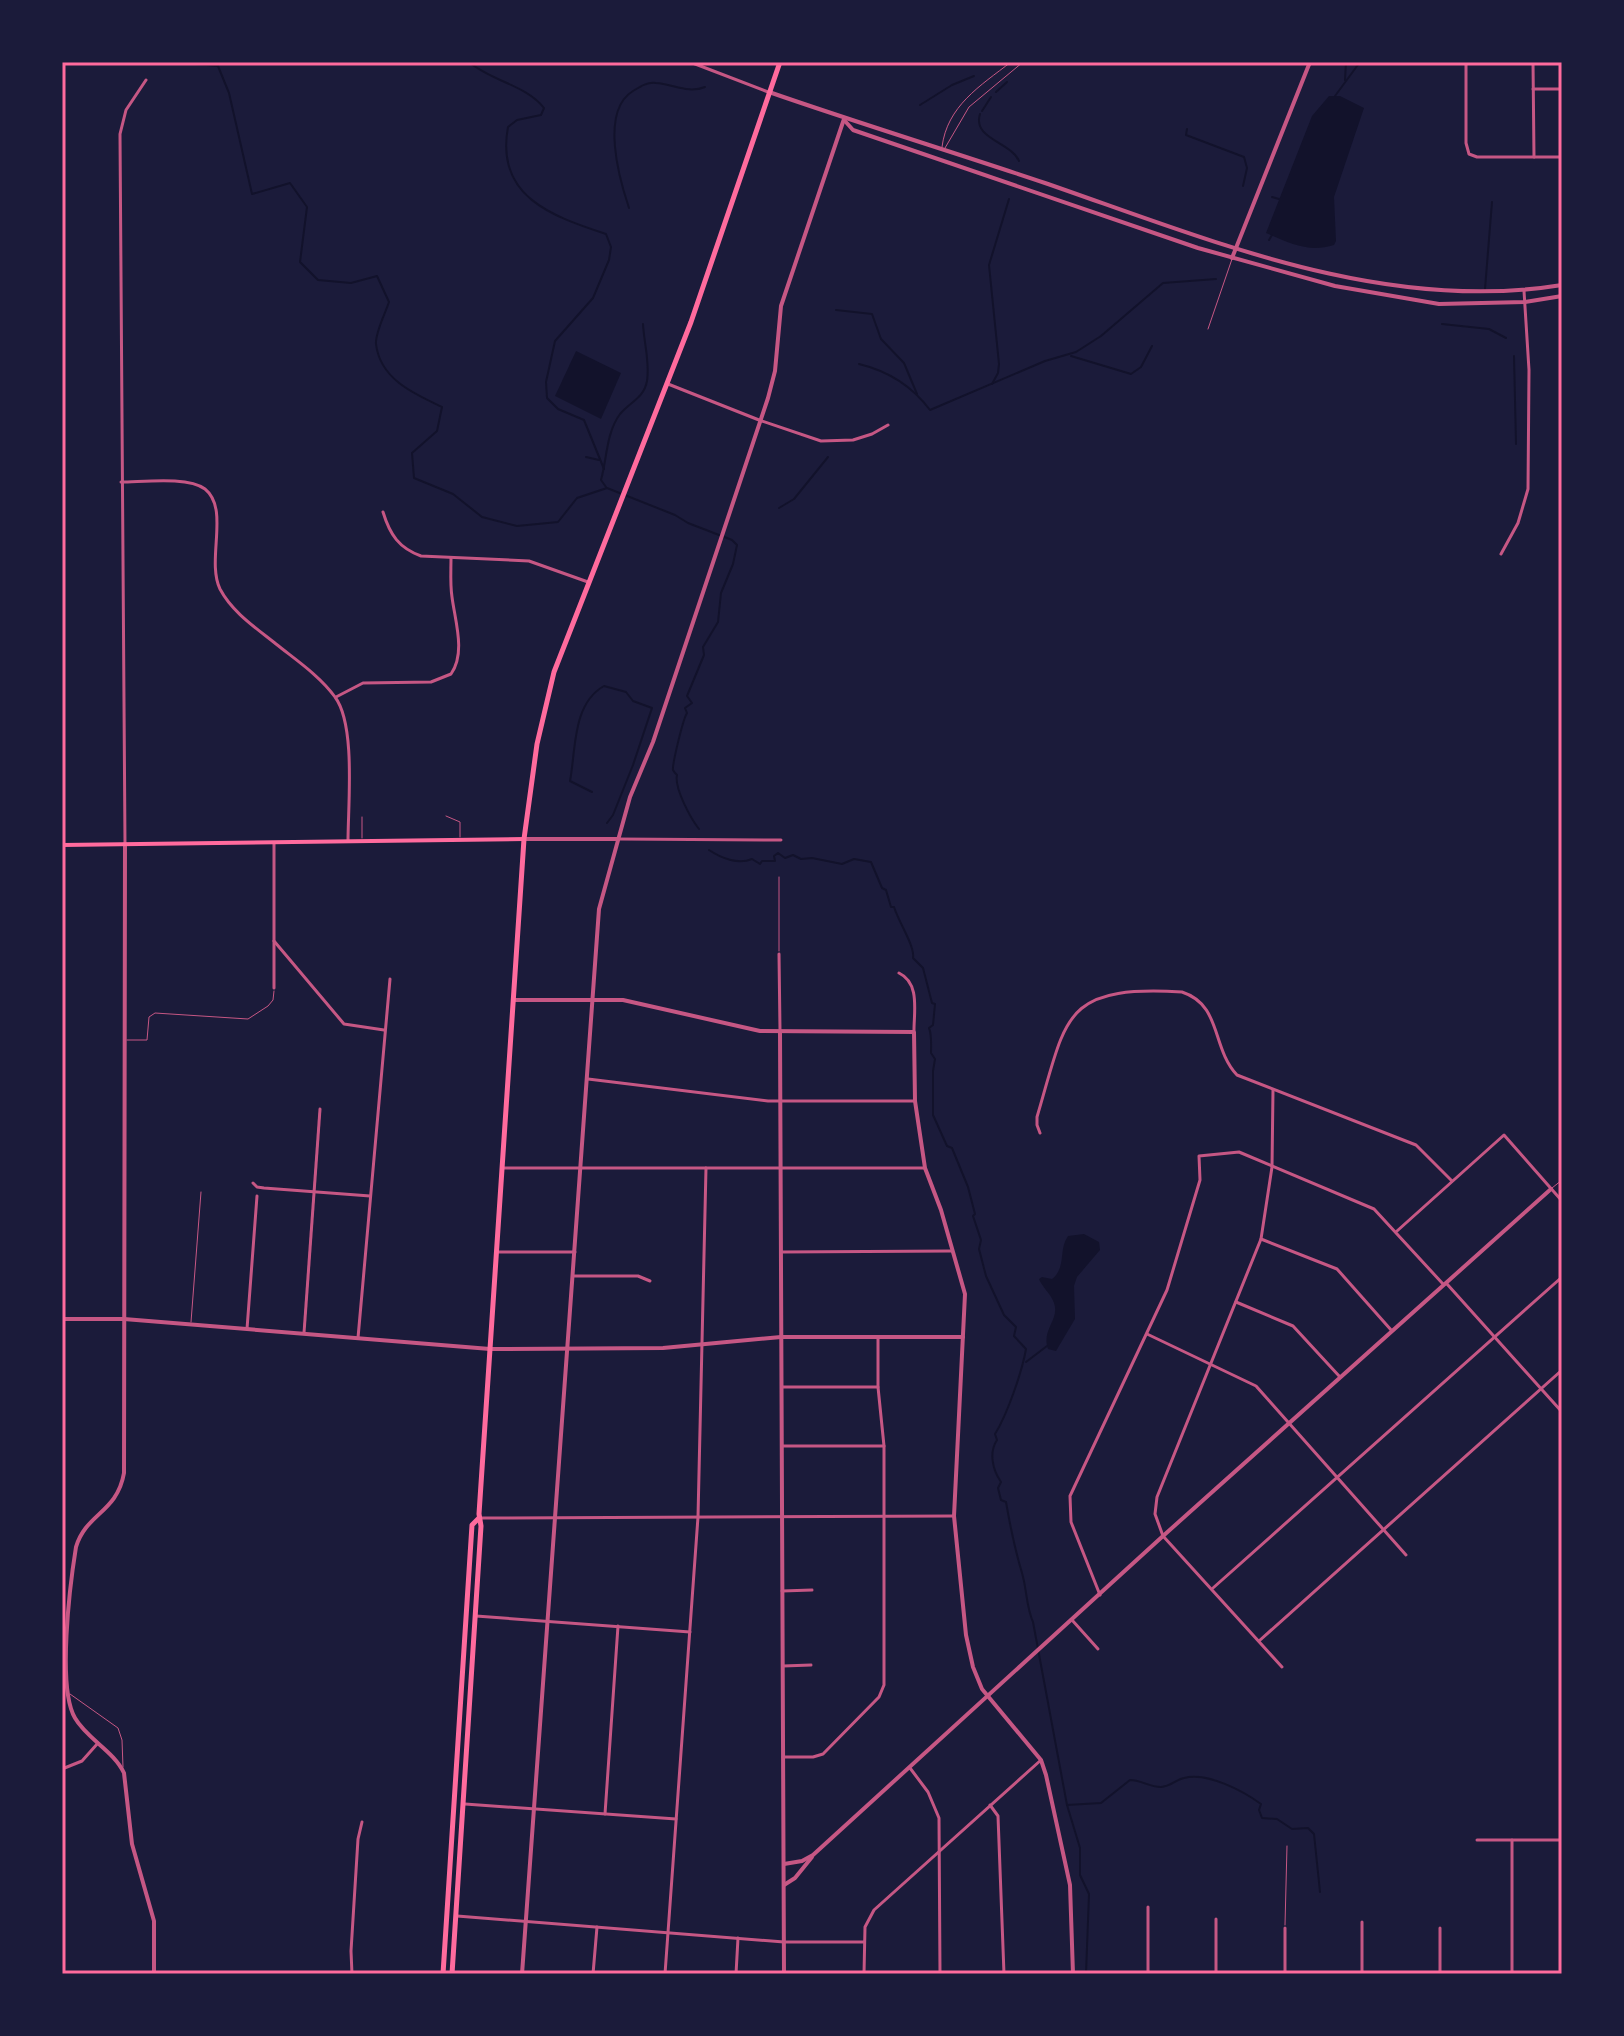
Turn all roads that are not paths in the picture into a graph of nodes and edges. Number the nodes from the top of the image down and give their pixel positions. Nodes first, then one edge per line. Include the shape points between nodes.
1 (690, 62) edge
2 (780, 62) edge
3 (1011, 62) edge
4 (1023, 62) edge
5 (1310, 62) edge
6 (1466, 62) edge
7 (1533, 62) edge
8 (146, 80) dead end
9 (1533, 89) junction
10 (1562, 89) edge
11 (769, 92) junction
12 (844, 119) junction
13 (942, 149) junction
14 (1534, 157) junction
15 (1562, 157) edge
16 (1235, 249) junction
17 (1232, 258) junction
18 (1562, 285) edge
19 (1524, 291) junction
20 (1562, 296) edge
21 (1525, 302) junction
22 (1208, 329) dead end
23 (668, 384) junction
24 (759, 420) junction
25 (888, 425) dead end
26 (121, 482) junction
27 (383, 512) dead end
28 (1501, 554) dead end
29 (451, 558) junction
30 (588, 582) junction
31 (336, 697) junction
32 (446, 816) dead end
33 (362, 817) dead end
34 (524, 839) junction
35 (618, 839) junction
36 (460, 840) junction
37 (781, 840) dead end
38 (348, 841) junction
39 (362, 841) junction
40 (274, 842) junction
41 (125, 844) junction
42 (62, 845) edge
43 (779, 877) dead end
44 (274, 941) junction
45 (779, 954) joint
46 (899, 973) dead end
47 (390, 979) dead end
48 (274, 988) joint
49 (592, 999) junction
50 (513, 1000) junction
51 (384, 1030) junction
52 (780, 1032) junction
53 (914, 1032) junction
54 (124, 1040) junction
55 (587, 1079) junction
56 (1273, 1090) junction
57 (780, 1101) junction
58 (915, 1101) junction
59 (320, 1109) dead end
60 (1040, 1133) dead end
61 (1272, 1167) junction
62 (502, 1168) junction
63 (581, 1168) junction
64 (706, 1168) junction
65 (780, 1168) junction
66 (925, 1168) junction
67 (1562, 1180) edge
68 (1452, 1181) junction
69 (253, 1183) dead end
70 (1551, 1189) junction
71 (201, 1192) dead end
72 (314, 1192) junction
73 (257, 1196) dead end
74 (370, 1196) junction
75 (1562, 1201) edge
76 (1397, 1231) junction
77 (1261, 1239) junction
78 (951, 1251) junction
79 (496, 1252) junction
80 (575, 1252) junction
81 (781, 1252) junction
82 (573, 1276) junction
83 (1562, 1277) edge
84 (650, 1281) dead end
85 (1444, 1284) junction
86 (1236, 1302) junction
87 (62, 1319) edge
88 (124, 1319) junction
89 (191, 1324) junction
90 (247, 1329) junction
91 (1392, 1331) junction
92 (1146, 1333) junction
93 (303, 1334) junction
94 (781, 1337) junction
95 (878, 1337) junction
96 (963, 1337) junction
97 (1494, 1337) junction
98 (358, 1338) junction
99 (703, 1344) junction
100 (568, 1348) junction
101 (490, 1349) junction
102 (1210, 1366) junction
103 (1562, 1370) edge
104 (1340, 1377) junction
105 (781, 1387) junction
106 (878, 1387) junction
107 (1541, 1389) junction
108 (1562, 1412) edge
109 (1289, 1423) junction
110 (782, 1446) junction
111 (884, 1446) junction
112 (1338, 1477) junction
113 (782, 1516) junction
114 (884, 1516) junction
115 (954, 1516) junction
116 (698, 1517) junction
117 (478, 1518) junction
118 (556, 1518) junction
119 (1384, 1530) junction
120 (1163, 1536) junction
121 (1406, 1555) dead end
122 (1212, 1589) junction
123 (812, 1590) dead end
124 (782, 1591) junction
125 (1100, 1595) junction
126 (476, 1616) junction
127 (1072, 1620) junction
128 (547, 1621) junction
129 (618, 1626) junction
130 (690, 1632) junction
131 (1259, 1641) junction
132 (1098, 1649) dead end
133 (811, 1665) dead end
134 (783, 1666) junction
135 (1282, 1667) dead end
136 (65, 1692) junction
137 (988, 1697) junction
138 (98, 1743) junction
139 (783, 1757) junction
140 (1041, 1760) junction
141 (910, 1768) junction
142 (62, 1769) edge
143 (124, 1773) junction
144 (464, 1804) junction
145 (990, 1805) junction
146 (534, 1809) junction
147 (605, 1814) junction
148 (676, 1819) junction
149 (362, 1822) dead end
150 (1477, 1840) dead end
151 (1512, 1840) junction
152 (1562, 1840) edge
153 (1287, 1846) dead end
154 (940, 1851) junction
155 (813, 1855) junction
156 (784, 1864) junction
157 (784, 1885) junction
158 (1148, 1907) dead end
159 (456, 1916) junction
160 (1216, 1919) dead end
161 (526, 1921) junction
162 (1362, 1922) dead end
163 (597, 1927) junction
164 (1285, 1928) joint
165 (1440, 1928) dead end
166 (668, 1933) junction
167 (738, 1938) junction
168 (784, 1942) junction
169 (864, 1942) junction
170 (154, 1974) edge
171 (352, 1974) edge
172 (443, 1974) edge
173 (452, 1974) edge
174 (522, 1974) edge
175 (593, 1974) edge
176 (665, 1974) edge
177 (736, 1974) edge
178 (784, 1974) edge
179 (864, 1974) edge
180 (940, 1974) edge
181 (1004, 1974) edge
182 (1073, 1974) edge
183 (1148, 1974) edge
184 (1216, 1974) edge
185 (1285, 1974) edge
186 (1362, 1974) edge
187 (1440, 1974) edge
188 (1512, 1974) edge

1 - 11 street
2 - 11 main road
3 - 13 lane via 958,107
4 - 13 lane via 969,107
5 - 16 street
6 - 14 street via 1469,154
7 - 9 street
8 - 26 street via 126,110 120,134
9 - 10 street
9 - 14 street
11 - 12 street
11 - 23 main road
12 - 13 street
12 - 17 street via 853,130
12 - 24 street via 781,306 775,371
13 - 16 street
14 - 15 street
16 - 17 street
16 - 19 street via 1416,290
17 - 21 street via 1403,299 1439,304
17 - 22 lane
18 - 19 street
19 - 21 street
20 - 21 street
21 - 28 street via 1528,489
23 - 24 street
23 - 30 main road
24 - 25 street via 821,441 841,442
24 - 35 street
26 - 31 street via 191,482 210,494 216,509 215,572 232,607
26 - 41 street
27 - 29 street via 390,532 407,550
29 - 30 street via 529,561
29 - 31 street via 458,652 451,674 431,682 363,683
30 - 34 main road via 547,698
31 - 38 street via 347,731
32 - 36 lane via 460,822
33 - 39 lane
34 - 35 street
34 - 36 main road
34 - 50 main road
35 - 37 street
35 - 49 street via 599,909
36 - 39 main road
38 - 39 main road
38 - 40 main road
40 - 41 main road
40 - 44 street
41 - 42 main road
41 - 54 street
43 - 45 lane
44 - 48 street
44 - 51 street via 341,1022
45 - 52 street
46 - 53 street via 913,987
47 - 51 street
48 - 54 lane via 271,1004 251,1018 155,1013 149,1017 147,1040
49 - 50 street
49 - 52 street via 623,1000
49 - 55 street
50 - 62 main road
51 - 74 street
52 - 53 street
52 - 57 street
53 - 58 street
54 - 88 street
55 - 57 street
55 - 63 street
56 - 60 street via 1245,1080 1227,1065 1207,1008 1193,995 1109,994 1086,1003 1066,1025 1037,1117
56 - 61 street
56 - 68 street via 1416,1145
57 - 58 street
57 - 65 street
58 - 66 street
59 - 72 street
61 - 76 street via 1374,1209
61 - 77 street
61 - 92 street via 1239,1152 1199,1156 1200,1180 1177,1262
62 - 63 street
62 - 79 main road
63 - 64 street
63 - 80 street
64 - 65 street
64 - 99 street
65 - 66 street
65 - 81 street
66 - 78 street
67 - 70 lane
68 - 70 street via 1504,1135
68 - 76 street
69 - 72 street
70 - 75 street
70 - 85 street
71 - 89 lane
72 - 74 street
72 - 93 street
73 - 90 street
74 - 98 street
76 - 85 street
77 - 86 street
77 - 91 street via 1337,1269
78 - 81 street
78 - 96 street via 965,1294
79 - 80 street
79 - 101 main road
80 - 82 street
81 - 94 street
82 - 84 street via 638,1276
82 - 100 street
83 - 97 street
85 - 91 street
85 - 97 street
86 - 102 street
86 - 104 street via 1293,1326
87 - 88 street
88 - 89 street
88 - 136 street via 124,1473 117,1498 85,1529 76,1547
89 - 90 street
90 - 93 street
91 - 104 street
92 - 102 street
92 - 125 street via 1070,1496 1071,1522
93 - 98 street
94 - 95 street
94 - 99 street
94 - 105 street
95 - 96 street
95 - 106 street
96 - 115 street
97 - 107 street
97 - 112 street
98 - 101 street
99 - 100 street
99 - 116 street
100 - 101 street
100 - 118 street
101 - 117 main road
102 - 109 street via 1256,1386
102 - 120 street via 1157,1497 1155,1514
103 - 107 street
104 - 109 street
105 - 106 street
105 - 110 street
106 - 111 street
107 - 108 street
107 - 119 street
109 - 112 street
109 - 120 street
110 - 111 street
110 - 113 street
111 - 114 street
112 - 119 street
112 - 122 street
113 - 114 street
113 - 116 street
113 - 124 street
114 - 115 street
114 - 139 street via 882,1692 823,1754
115 - 137 street via 966,1635 977,1679
116 - 118 street
116 - 130 street
117 - 118 street
117 - 126 main road
117 - 172 main road via 472,1525
118 - 128 street
119 - 121 street
119 - 131 street
120 - 122 street
120 - 125 street
122 - 131 street
123 - 124 street
124 - 134 street
125 - 127 street
126 - 128 street
126 - 144 main road
127 - 132 street
127 - 137 street
128 - 129 street
128 - 146 street
129 - 130 street
129 - 147 street
130 - 148 street
131 - 135 street
133 - 134 street
134 - 139 street
136 - 138 street via 77,1722
136 - 143 lane via 118,1728
137 - 140 street
137 - 141 street
138 - 142 street via 82,1761
138 - 143 street
139 - 156 street
140 - 145 street
140 - 182 street via 1070,1885
141 - 154 street via 939,1818
141 - 155 street
143 - 170 street via 132,1844 154,1921
144 - 146 street
144 - 159 main road
145 - 154 street
145 - 181 street via 998,1816
146 - 147 street
146 - 161 street
147 - 148 street
148 - 166 street
149 - 171 street
150 - 151 street
151 - 152 street
151 - 188 street
153 - 164 lane
154 - 169 street via 874,1910
154 - 180 street
155 - 156 street
155 - 157 street via 807,1867
156 - 157 street
157 - 168 street
158 - 183 street
159 - 161 street
159 - 173 main road
160 - 184 street
161 - 163 street
161 - 174 street
162 - 186 street
163 - 166 street
163 - 175 street
164 - 185 street
165 - 187 street
166 - 167 street
166 - 176 street
167 - 168 street
167 - 177 street
168 - 169 street
168 - 178 street
169 - 179 street

